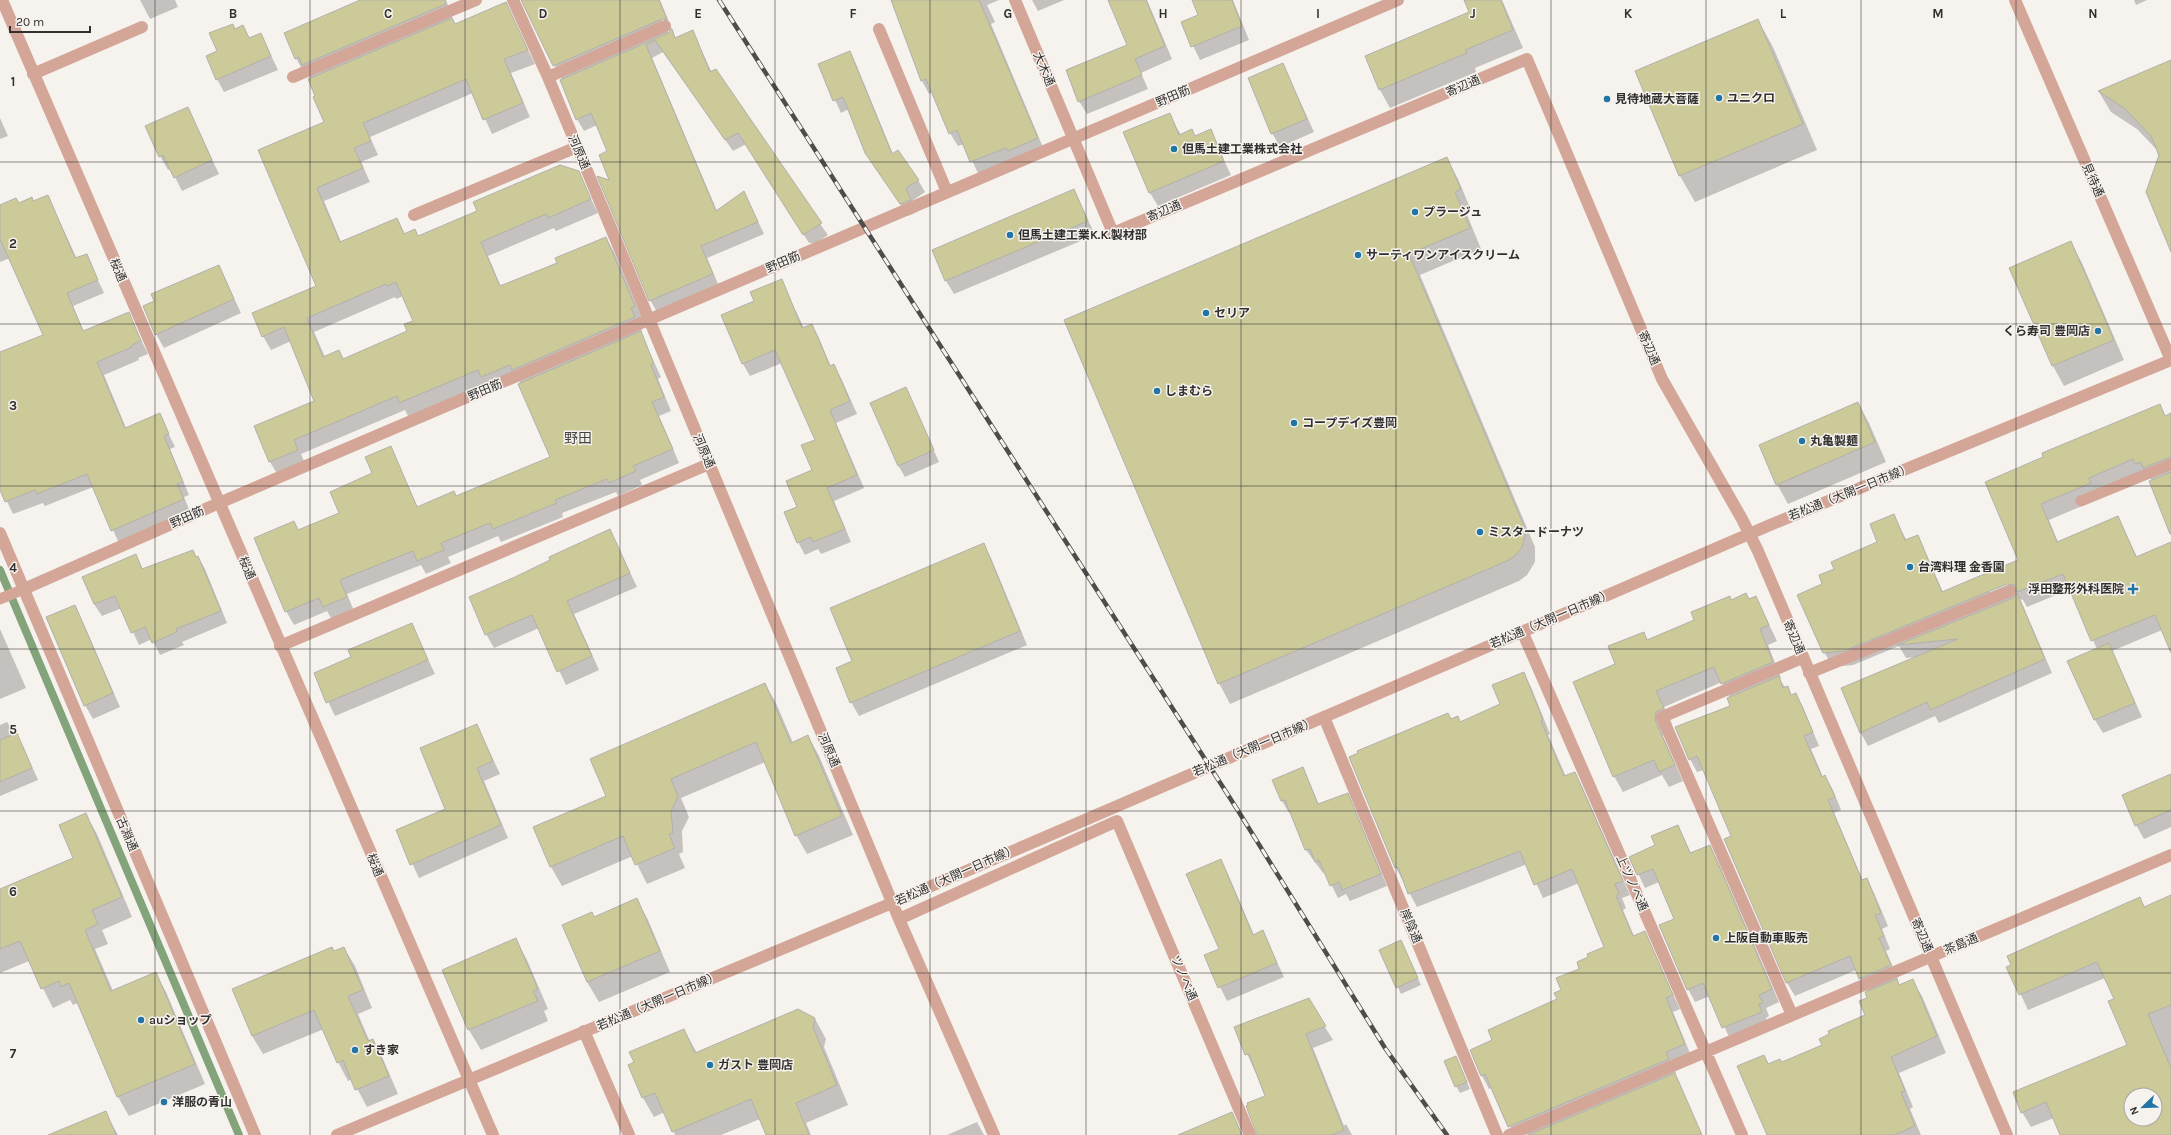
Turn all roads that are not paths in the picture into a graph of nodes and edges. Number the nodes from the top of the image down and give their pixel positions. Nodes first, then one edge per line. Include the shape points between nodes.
1 (2, 0) edge
2 (476, 0) edge
3 (513, 0) edge
4 (1015, 0) edge
5 (1398, 0) edge
6 (2015, 0) edge
7 (665, 26) dead end
8 (142, 27) dead end
9 (879, 29) dead end
10 (33, 74) junction
11 (293, 77) dead end
12 (548, 77) junction
13 (1074, 138) junction
14 (577, 147) junction
15 (947, 192) junction
16 (414, 215) dead end
17 (649, 320) junction
18 (2171, 360) edge
19 (709, 464) junction
20 (2171, 464) edge
21 (2081, 501) dead end
22 (219, 503) junction
23 (0, 533) edge
24 (1750, 534) junction
25 (24, 589) junction
26 (2010, 591) dead end
27 (0, 599) edge
28 (1522, 631) junction
29 (280, 646) junction
30 (1802, 658) junction
31 (1809, 674) junction
32 (1324, 718) junction
33 (2171, 855) edge
34 (892, 903) junction
35 (899, 919) junction
36 (1931, 957) junction
37 (1792, 1015) junction
38 (584, 1032) junction
39 (1706, 1052) junction
40 (468, 1080) junction
41 (255, 1135) edge
42 (337, 1135) edge
43 (493, 1135) edge
44 (629, 1135) edge
45 (994, 1135) edge
46 (1250, 1135) edge
47 (1497, 1135) edge
48 (1509, 1135) edge
49 (1742, 1135) edge
50 (2007, 1135) edge

1 - 10 street, 桜通
2 - 11 street
3 - 12 street, 河原通
4 - 13 street, 大木通
5 - 13 street, 野田筋
6 - 18 street, 見待通
7 - 12 street
8 - 10 street
9 - 15 street
10 - 22 street, 桜通
12 - 14 street, 河原通
13 - 15 street, 野田筋
13 - 24 street, 寄辺通 via 1113,233 1527,59 1662,379
14 - 16 street
14 - 17 street, 河原通
15 - 17 street, 野田筋
17 - 19 street, 河原通
17 - 22 street, 野田筋
18 - 24 street, 若松通（大開一日市線）
19 - 29 street
19 - 34 street, 河原通
20 - 21 lane
22 - 25 street, 野田筋
22 - 29 street, 桜通
23 - 25 street, 古淵通
24 - 28 street, 若松通（大開一日市線）
24 - 30 street, 寄辺通
25 - 27 lane
25 - 41 street, 古淵通
26 - 31 street
28 - 32 street, 若松通（大開一日市線）
28 - 39 street, 上ツノベ通
29 - 40 street, 桜通
30 - 31 street, 寄辺通
30 - 37 street via 1662,717
31 - 36 street, 寄辺通
32 - 34 street, 若松通（大開一日市線）
32 - 47 street, 岸陰通
33 - 36 street, 茶島通
34 - 35 street, 河原通
34 - 38 street, 若松通（大開一日市線）
35 - 45 street, 河原通
35 - 46 street, ツノベ通 via 1117,821
36 - 37 street, 茶島通
36 - 50 street, 寄辺通
37 - 39 street, 茶島通
38 - 40 street, 若松通（大開一日市線）
38 - 44 street
39 - 48 street
39 - 49 street, 上ツノベ通
40 - 42 street, 若松通（大開一日市線）
40 - 43 street, 桜通

